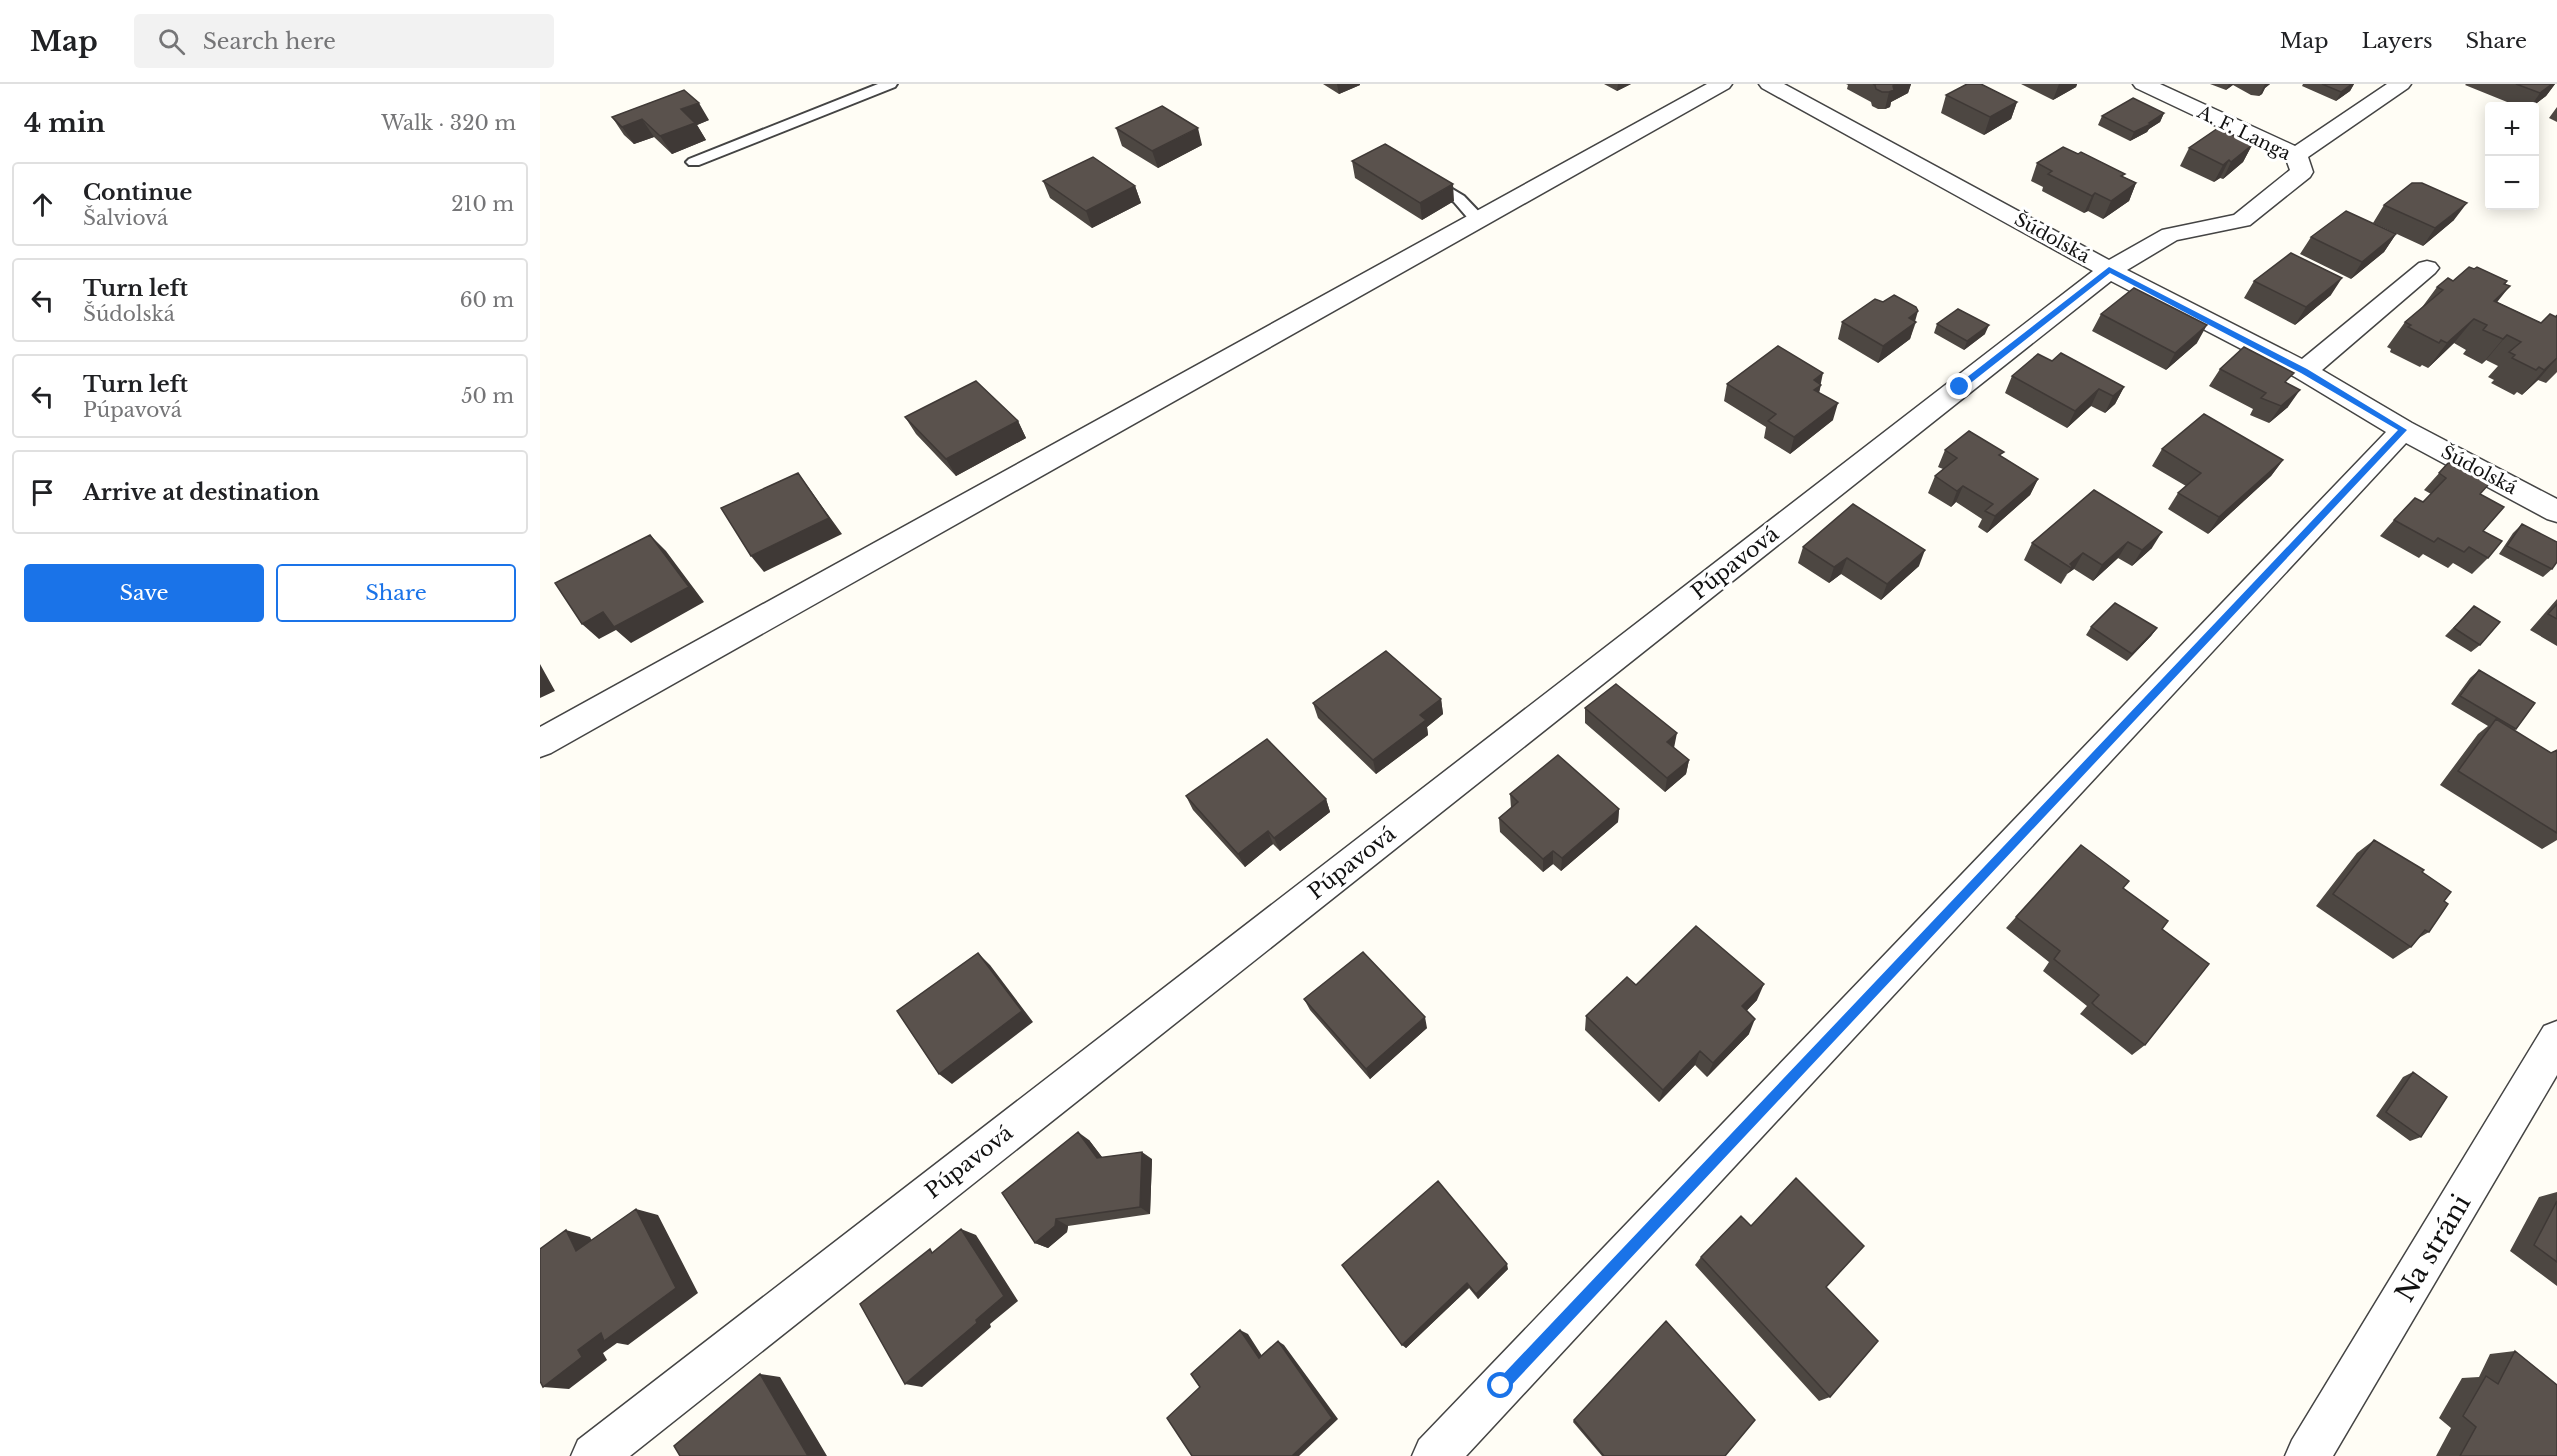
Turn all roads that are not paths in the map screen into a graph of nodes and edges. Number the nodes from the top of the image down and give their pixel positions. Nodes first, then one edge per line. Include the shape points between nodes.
1 (890, 84) edge
2 (1722, 84) edge
3 (1769, 84) edge
4 (2143, 84) edge
5 (2401, 84) edge
6 (2296, 155) junction
7 (694, 162) dead end
8 (1413, 170) edge
9 (1479, 220) junction
10 (2427, 268) dead end
11 (2109, 270) junction
12 (2304, 371) junction
13 (2403, 430) junction
14 (2557, 512) edge
15 (540, 743) edge
16 (2557, 1039) edge
17 (594, 1456) edge
18 (1435, 1456) edge
19 (2308, 1456) edge

1 - 7 lane
2 - 9 street
3 - 11 street, Šúdolská
4 - 6 street, A. F. Langa
5 - 6 street
6 - 11 street, A. F. Langa via 2302,172 2242,220 2170,235
8 - 9 lane via 1459,199
9 - 15 street
10 - 12 street
11 - 12 street, Šúdolská
11 - 17 street, Púpavová
12 - 13 street, Šúdolská
13 - 14 street, Šúdolská
13 - 18 street
16 - 19 street, Na stráni

